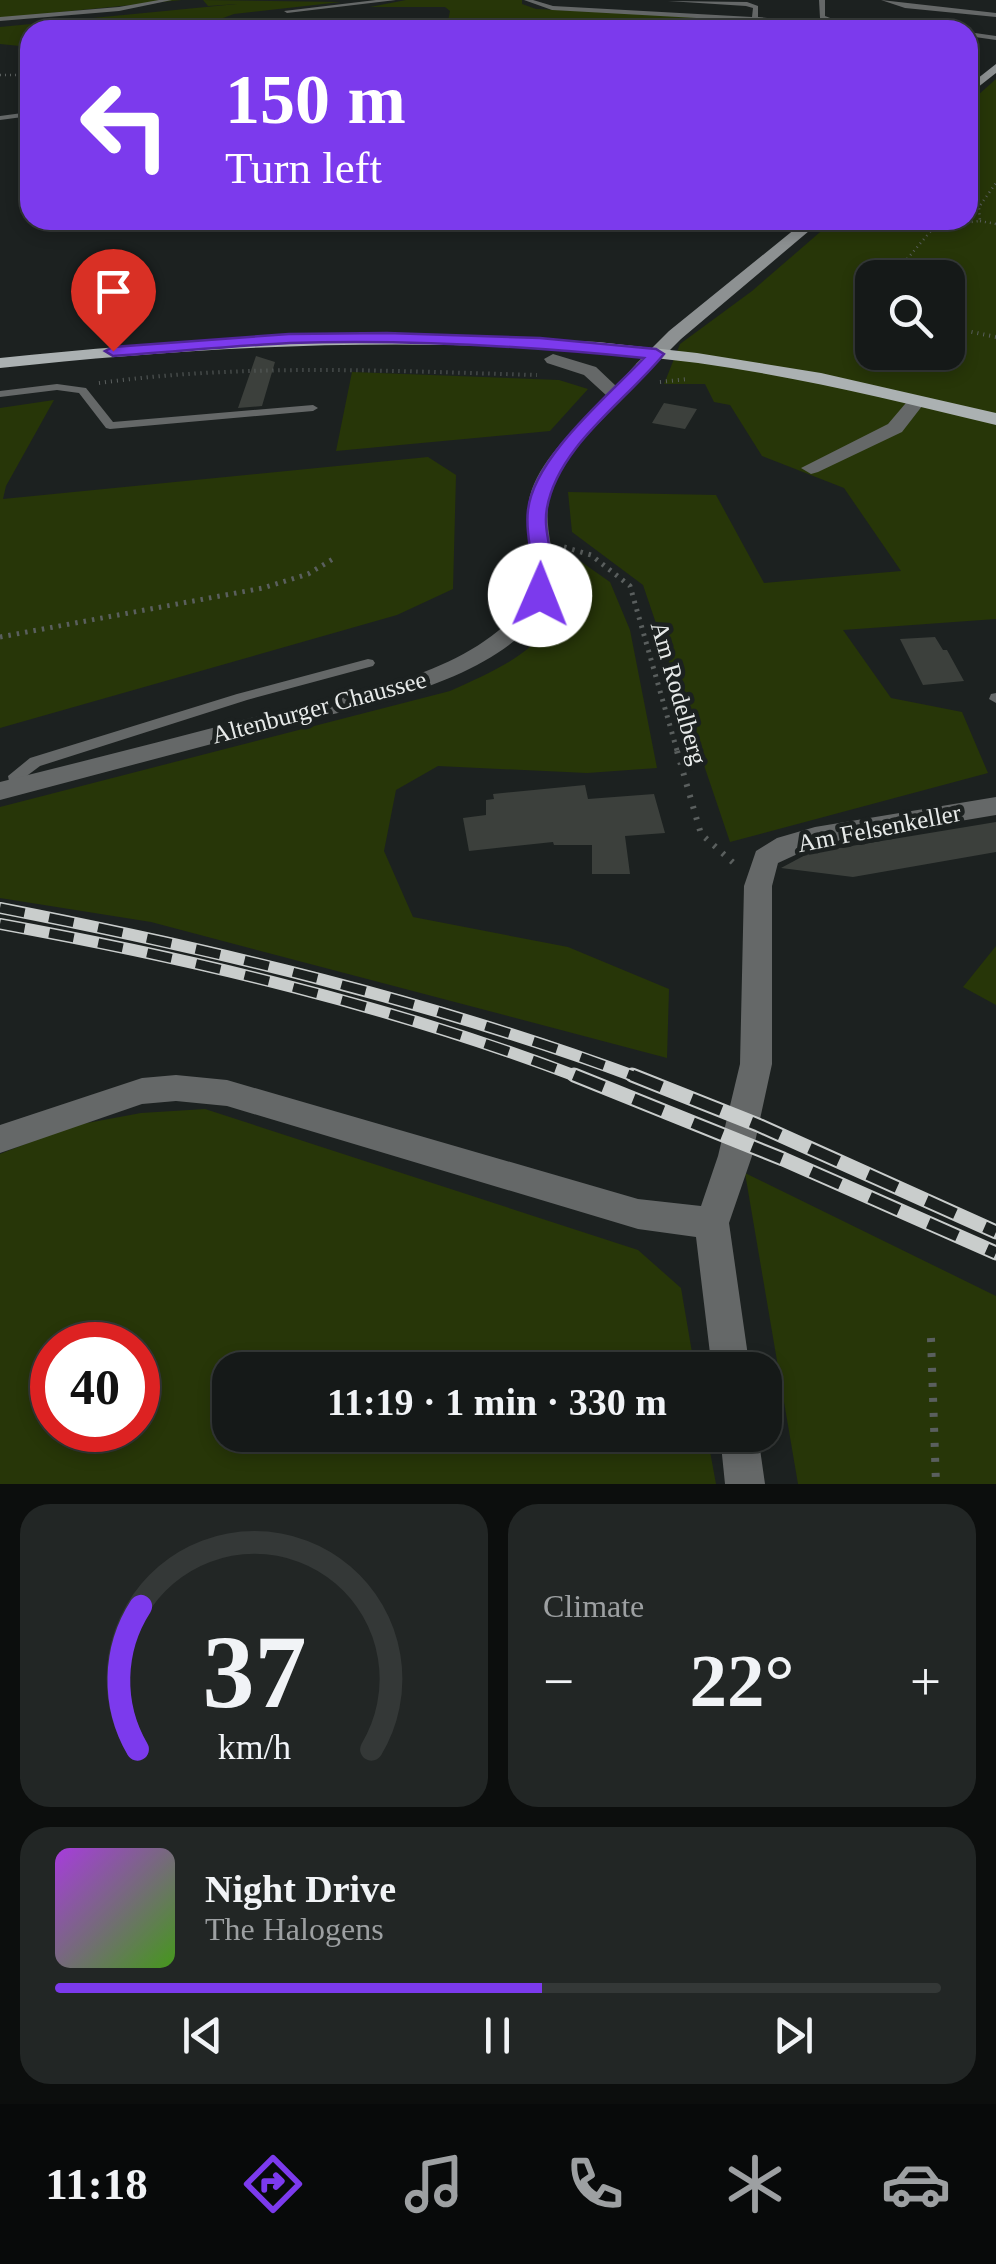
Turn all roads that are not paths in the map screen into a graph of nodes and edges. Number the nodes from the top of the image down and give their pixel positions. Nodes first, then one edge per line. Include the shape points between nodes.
1 (169, 0) edge
2 (393, 0) edge
3 (526, 0) edge
4 (822, 0) edge
5 (884, 0) edge
6 (671, 1) edge
7 (288, 11) dead end
8 (996, 15) edge
9 (755, 18) junction
10 (0, 19) edge
11 (781, 20) edge
12 (830, 20) edge
13 (804, 230) edge
14 (553, 360) junction
15 (0, 363) edge
16 (645, 372) junction
17 (0, 377) edge
18 (0, 394) edge
19 (616, 395) junction
20 (917, 401) junction
21 (313, 408) dead end
22 (996, 420) edge
23 (811, 468) dead end
24 (368, 663) dead end
25 (9, 788) edge
26 (996, 806) edge
27 (0, 1139) edge
28 (712, 1222) junction
29 (728, 1352) edge
30 (740, 1452) edge
31 (745, 1484) edge

1 - 10 lane
2 - 7 lane
3 - 9 lane via 552,8
4 - 12 lane via 822,17
5 - 8 lane
6 - 9 lane via 748,4 756,7
9 - 11 lane
13 - 16 main road, Altenburger Chaussee
14 - 16 main road
14 - 17 main road via 283,354
14 - 19 street via 596,376
15 - 16 main road via 334,338 525,342
16 - 19 street, Altenburger Chaussee
16 - 20 main road
18 - 21 lane via 82,390 110,426
19 - 25 street, Altenburger Chaussee via 544,483 536,513 545,572 534,606 507,636 451,670 410,685
20 - 22 main road
20 - 23 street via 895,428
24 - 25 lane via 35,762
26 - 28 street, Am Felsenkeller via 815,836 787,845 762,872 756,1064
27 - 28 street via 142,1091 210,1091 638,1214
28 - 29 street
30 - 31 street

